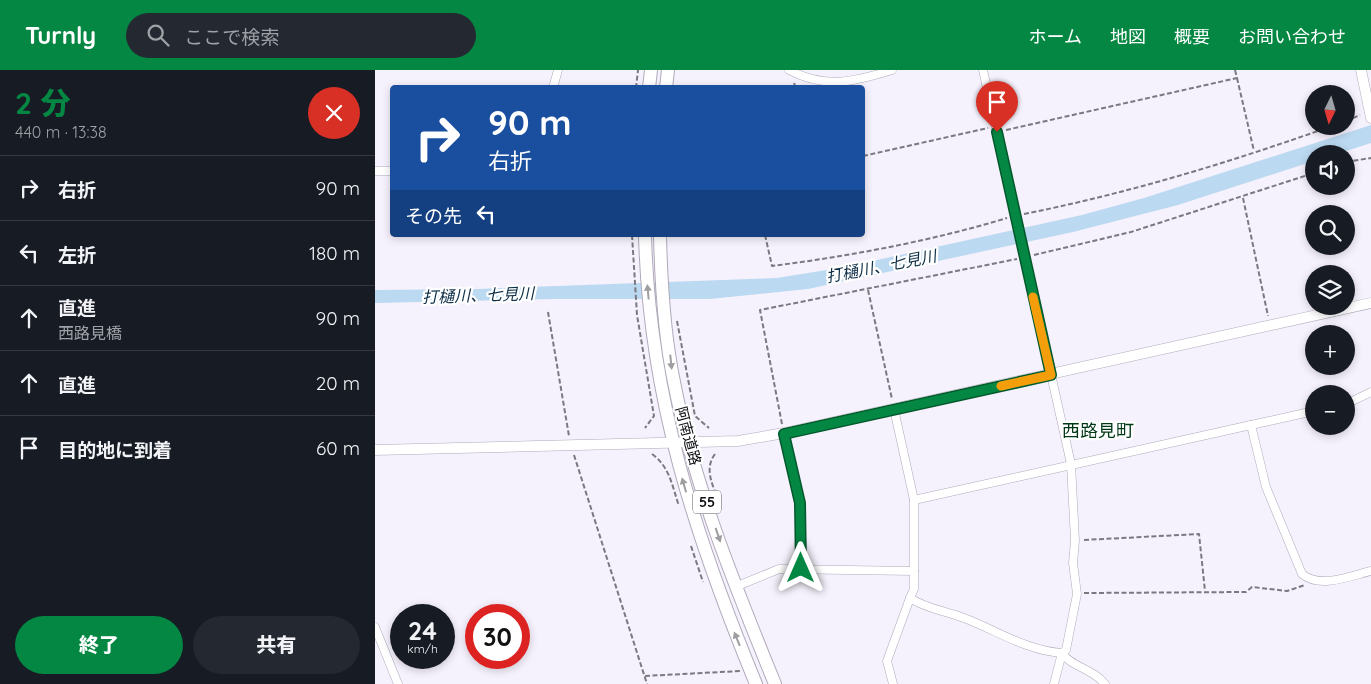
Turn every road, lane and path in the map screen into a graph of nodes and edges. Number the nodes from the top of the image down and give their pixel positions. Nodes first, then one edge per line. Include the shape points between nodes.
1 (558, 70) edge
2 (638, 70) edge
3 (651, 70) edge
4 (668, 70) edge
5 (789, 70) edge
6 (892, 70) edge
7 (983, 70) edge
8 (1235, 70) edge
9 (1361, 70) edge
10 (1237, 78) junction
11 (554, 85) edge
12 (636, 85) edge
13 (649, 85) edge
14 (666, 85) edge
15 (1370, 114) edge
16 (1355, 118) edge
17 (996, 129) junction
18 (1305, 135) edge
19 (1254, 152) junction
20 (865, 156) edge
21 (1371, 158) edge
22 (1355, 161) edge
23 (375, 171) edge
24 (390, 171) edge
25 (1305, 176) edge
26 (1243, 198) junction
27 (1015, 217) junction
28 (632, 237) edge
29 (645, 237) edge
30 (660, 237) edge
31 (765, 237) edge
32 (1023, 255) junction
33 (639, 270) junction
34 (868, 290) junction
35 (1371, 302) edge
36 (548, 312) dead end
37 (671, 313) junction
38 (644, 314) junction
39 (1271, 325) junction
40 (1051, 375) junction
41 (1371, 392) edge
42 (1355, 400) edge
43 (894, 409) junction
44 (1305, 413) edge
45 (1251, 425) junction
46 (645, 428) dead end
47 (709, 428) dead end
48 (784, 434) junction
49 (672, 442) junction
50 (689, 443) junction
51 (570, 445) junction
52 (375, 450) edge
53 (652, 454) dead end
54 (715, 454) dead end
55 (1071, 464) junction
56 (669, 476) dead end
57 (914, 500) junction
58 (720, 506) dead end
59 (1075, 541) junction
60 (801, 568) junction
61 (914, 571) junction
62 (1371, 572) edge
63 (1310, 580) junction
64 (735, 587) junction
65 (1205, 591) junction
66 (1077, 594) junction
67 (910, 598) junction
68 (375, 627) edge
69 (377, 640) edge
70 (1062, 653) junction
71 (749, 669) junction
72 (645, 676) junction
73 (398, 684) edge
74 (647, 684) edge
75 (756, 684) edge
76 (775, 684) edge
77 (893, 684) edge
78 (1054, 684) edge
79 (1105, 684) edge

1 - 11 street
2 - 12 path
3 - 13 highway
4 - 14 highway
5 - 6 street via 807,80 822,82 852,81
7 - 17 street
8 - 10 path
9 - 15 street
10 - 17 path
10 - 19 path
15 - 16 path
17 - 20 path
17 - 27 street
18 - 19 path
19 - 27 path via 1144,186
21 - 22 path
23 - 24 street
25 - 26 path
26 - 32 path via 1131,232
26 - 39 path
27 - 31 path via 881,248 772,266
27 - 32 street
28 - 33 path
29 - 33 highway, 阿南道路 / 55
30 - 37 highway, 阿南道路 / 55 via 662,273
32 - 34 path
32 - 40 street
38 -> 33 highway, 阿南道路 / 55
33 - 38 path
34 - 43 path
34 - 48 path via 760,310
35 - 39 street
36 - 51 path
37 - 47 path via 695,416
37 -> 50 highway, 阿南道路 / 55 via 673,381
38 - 46 path via 654,416
38 - 49 highway, 阿南道路 / 55
39 - 40 street
40 - 43 street
40 - 55 street
41 - 42 street
43 - 48 street
43 - 57 street
44 - 45 street
45 - 55 street
45 - 63 street via 1266,487 1302,574
48 - 50 street via 738,441
48 - 60 street via 800,503
49 - 50 street
49 - 51 street
71 -> 49 highway, 阿南道路 / 55 via 695,524
50 -> 64 highway, 阿南道路 / 55
51 - 52 street
51 - 72 path
53 - 56 path via 662,461
54 - 58 path via 709,470
55 - 57 street
55 - 59 street
57 - 61 street
59 - 65 path via 1199,534
59 - 66 street via 1073,563
60 - 61 street
60 - 64 street via 779,569
61 - 67 street
62 - 63 street via 1319,582
63 - 65 path via 1287,591 1261,587 1246,592
64 - 76 highway, 阿南道路 / 55
65 - 66 path
66 - 70 street via 1066,650
67 - 70 street via 965,618 1000,636 1052,653
67 - 77 street via 887,661
68 - 69 street
69 - 73 street
70 - 78 street
70 - 79 street via 1067,660 1092,671
71 - 72 path via 729,673
71 - 75 highway, 阿南道路 / 55
72 - 74 path

